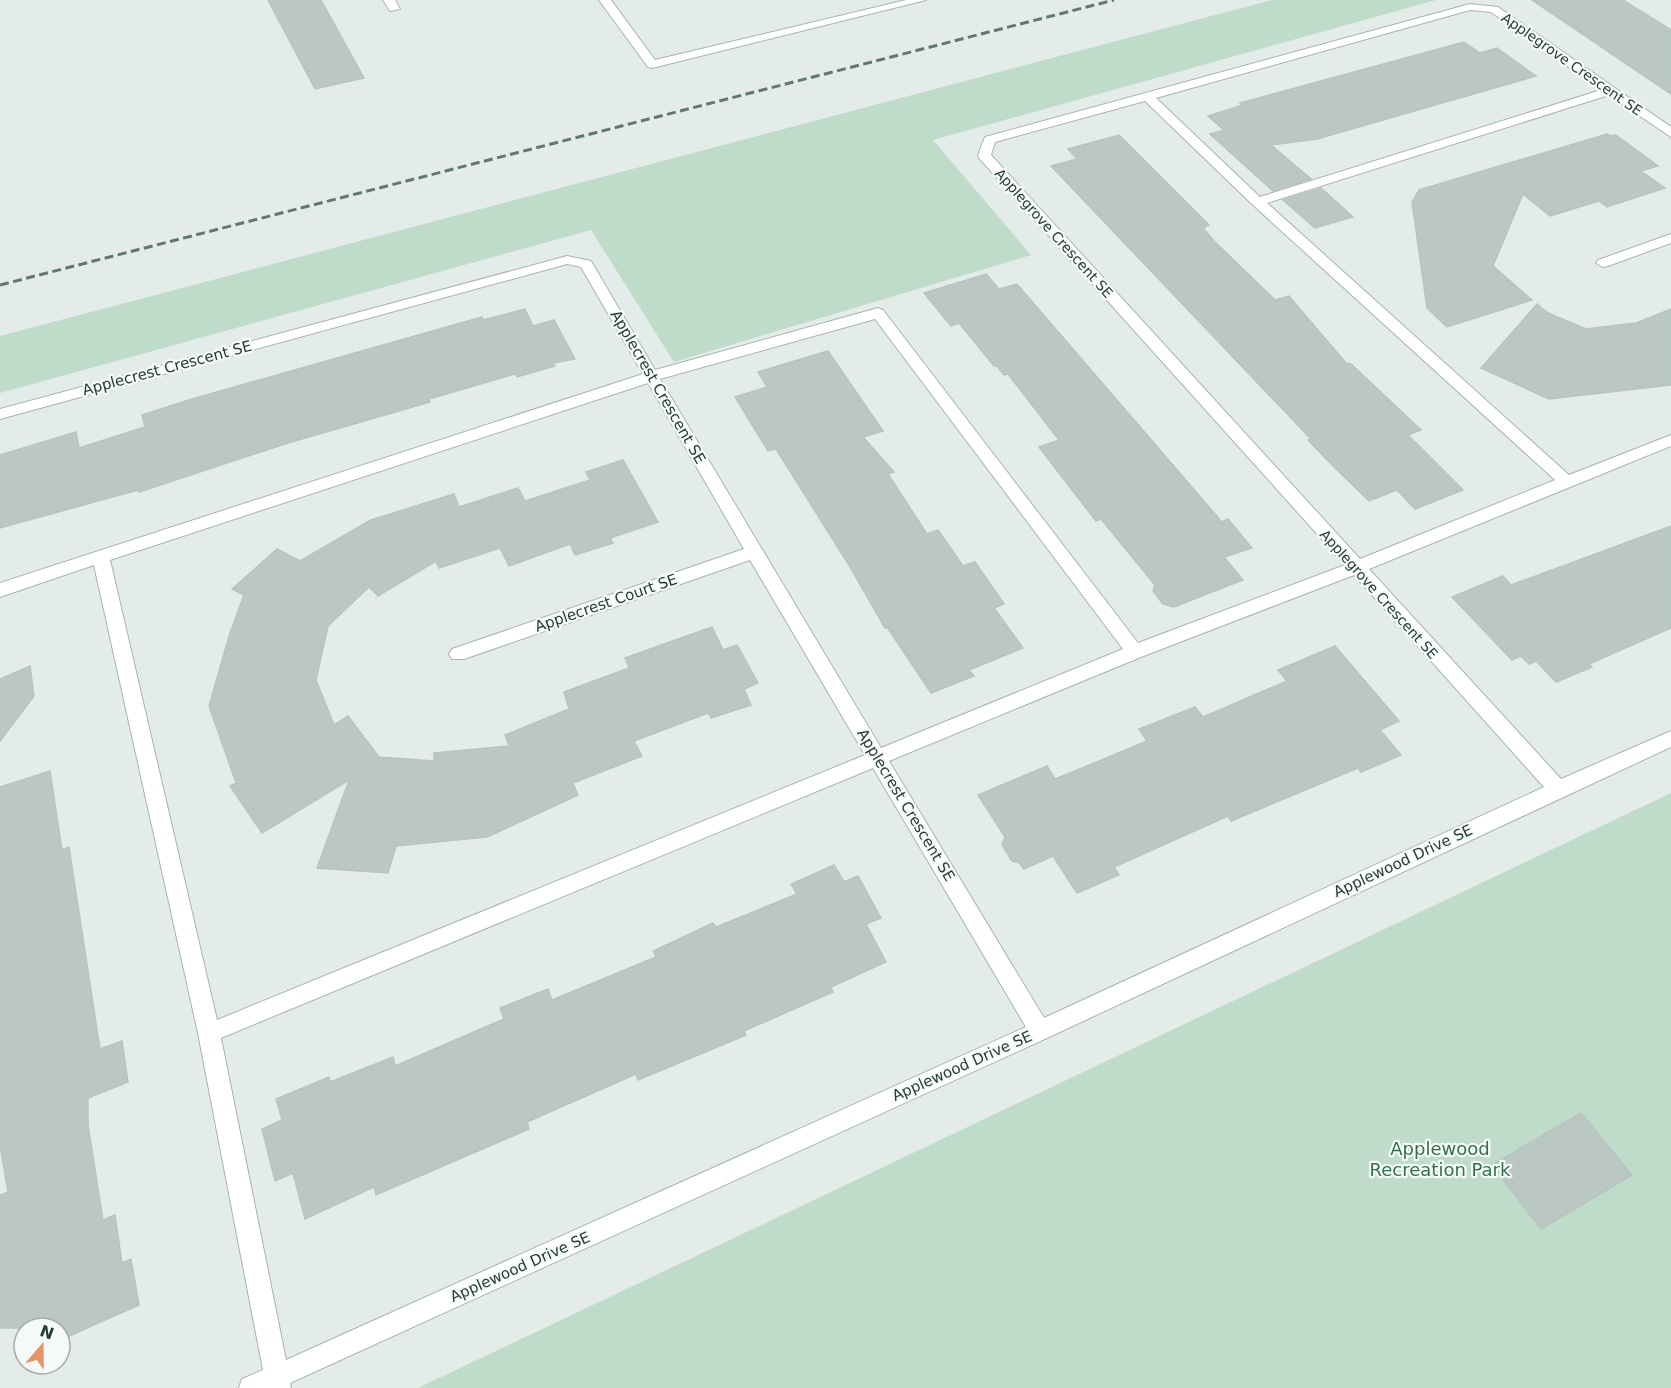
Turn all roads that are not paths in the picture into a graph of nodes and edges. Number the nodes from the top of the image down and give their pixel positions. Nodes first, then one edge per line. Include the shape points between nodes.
1 (605, 0) edge
2 (920, 0) edge
3 (1496, 5) edge
4 (1610, 91) junction
5 (1147, 96) junction
6 (1671, 133) edge
7 (1258, 202) junction
8 (1671, 238) edge
9 (1603, 263) dead end
10 (652, 376) junction
11 (0, 414) edge
12 (1671, 440) edge
13 (1566, 481) junction
14 (754, 552) junction
15 (101, 558) junction
16 (1355, 568) junction
17 (0, 590) edge
18 (1135, 652) junction
19 (458, 654) dead end
20 (1671, 740) edge
21 (879, 759) junction
22 (1558, 789) junction
23 (1040, 1031) junction
24 (209, 1033) junction
25 (279, 1382) edge
26 (251, 1388) edge

1 - 2 street via 652,64
3 - 4 street, Applegrove Crescent SE
3 - 5 street, Applegrove Crescent SE via 1470,7
4 - 6 street, Applegrove Crescent SE
4 - 7 street
5 - 7 street
5 - 16 street, Applegrove Crescent SE via 990,140 984,155
7 - 13 street
8 - 9 street
10 - 11 street, Applecrest Crescent SE via 586,264 567,260
10 - 14 street, Applecrest Crescent SE
10 - 15 street
10 - 18 street via 878,313
12 - 13 street
13 - 16 street
14 - 19 street, Applecrest Court SE
14 - 21 street, Applecrest Crescent SE
15 - 17 street
15 - 24 street
16 - 18 street
16 - 22 street, Applegrove Crescent SE
18 - 21 street
20 - 22 street, Applewood Drive SE
21 - 23 street, Applecrest Crescent SE
21 - 24 street
22 - 23 street, Applewood Drive SE
23 - 25 street, Applewood Drive SE
24 - 25 street
25 - 26 street, Applewood Drive SE

